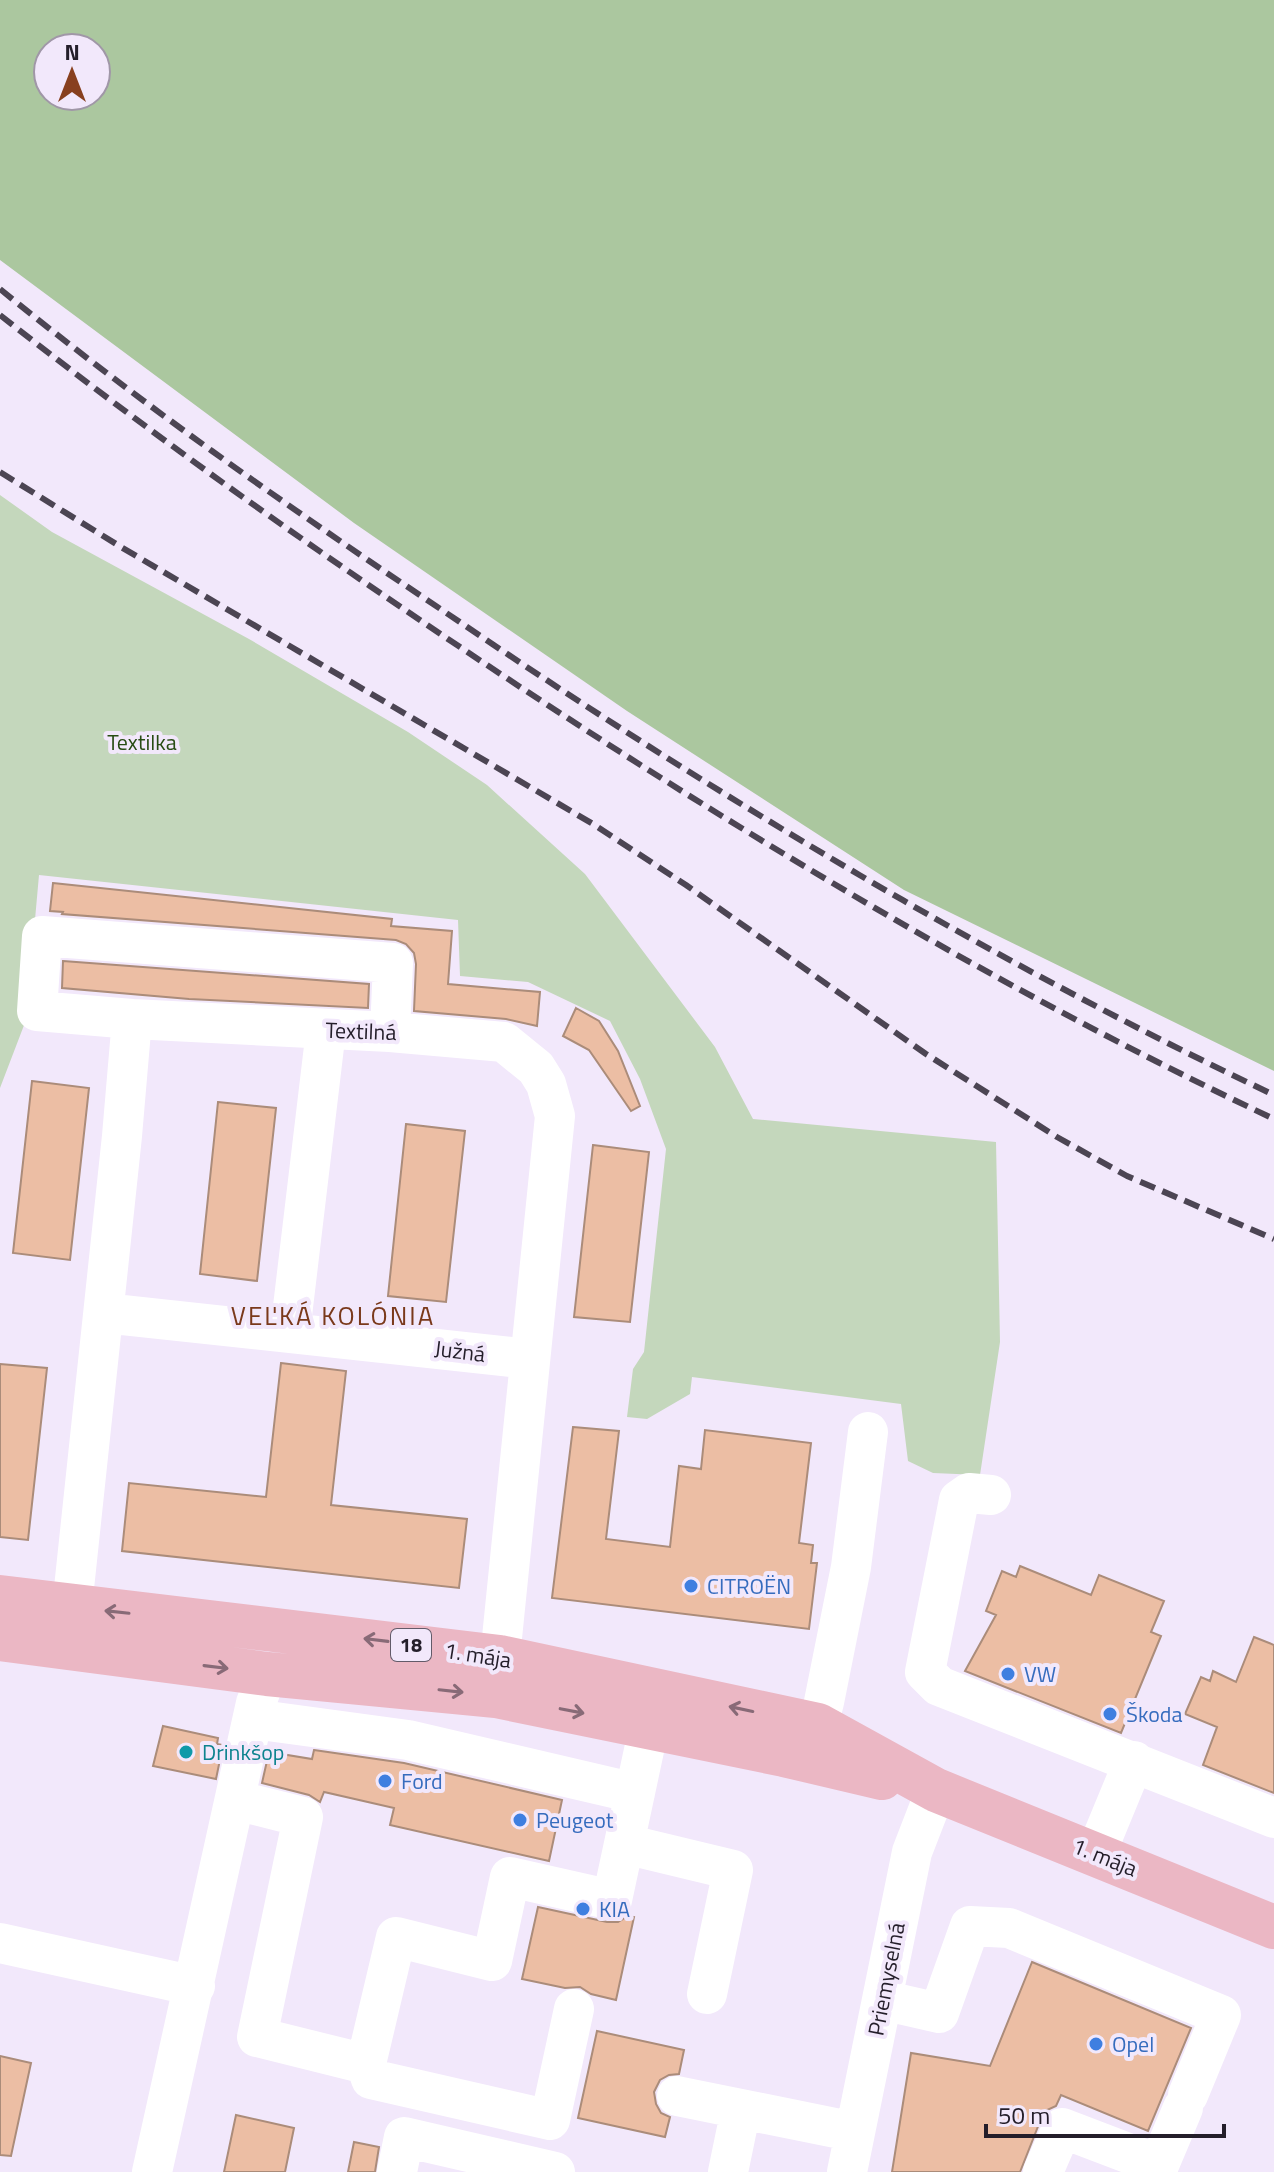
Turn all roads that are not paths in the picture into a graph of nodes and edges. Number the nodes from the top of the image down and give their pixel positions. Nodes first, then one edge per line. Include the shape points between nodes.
1 (132, 1019) junction
2 (326, 1030) junction
3 (390, 1032) junction
4 (104, 1313) junction
5 (290, 1332) junction
6 (529, 1359) junction
7 (868, 1432) dead end
8 (991, 1495) dead end
9 (0, 1597) edge
10 (72, 1607) junction
11 (0, 1639) edge
12 (267, 1674) junction
13 (498, 1676) junction
14 (253, 1719) junction
15 (818, 1725) junction
16 (649, 1727) junction
17 (784, 1755) junction
18 (1134, 1761) junction
19 (936, 1790) junction
20 (635, 1793) junction
21 (235, 1800) junction
22 (1274, 1818) edge
23 (625, 1844) junction
24 (1096, 1853) junction
25 (1274, 1927) edge
26 (0, 1943) edge
27 (195, 1986) junction
28 (707, 1994) dead end
29 (882, 2000) junction
30 (574, 2009) dead end
31 (366, 2064) junction
32 (677, 2096) dead end
33 (741, 2109) junction
34 (855, 2132) junction
35 (152, 2172) edge
36 (397, 2172) edge
37 (555, 2172) edge
38 (728, 2172) edge
39 (847, 2172) edge
40 (1043, 2172) edge

1 - 2 street, Textilná
1 - 3 street, Textilná via 37,1011 42,936 393,963
1 - 4 street
2 - 3 street, Textilná
2 - 5 street
3 - 6 street, Textilná via 504,1042 536,1068 546,1084 555,1116
4 - 5 street, Južná
4 - 10 street
5 - 6 street, Južná
6 - 13 street, Textilná
7 - 15 street via 851,1567
8 - 18 street via 969,1493 959,1500 925,1672 939,1686
9 - 10 main road, 1. mája / 18
13 -> 10 main road, 1. mája / 18 via 339,1636
11 -> 12 main road, 1. mája / 18
12 -> 13 main road, 1. mája / 18
12 - 14 street
15 -> 13 main road, 1. mája / 18
13 -> 16 main road, 1. mája / 18
14 - 20 street via 408,1740
14 - 21 street
15 - 17 street
15 - 19 main road, 1. mája / 18
16 - 17 main road, 1. mája / 18
16 - 20 street
17 - 19 main road, 1. mája / 18
18 - 22 street
18 - 24 street
19 - 24 main road, 1. mája / 18
19 - 29 street, Priemyselná via 912,1852
20 - 23 street
21 - 27 street
21 - 31 street via 303,1817 257,2037
23 - 28 street via 733,1870
23 - 31 street via 612,1900 510,1877 492,1961 396,1937
24 - 25 main road, 1. mája / 18
26 - 27 street
27 - 35 street
29 - 34 street, Priemyselná
29 - 40 street via 939,2013 970,1926 1009,1928 1221,2015 1159,2165 1062,2128
30 - 31 street via 550,2120 371,2079
32 - 33 street
33 - 34 street
33 - 38 street
34 - 39 street, Priemyselná
36 - 37 street via 404,2137

